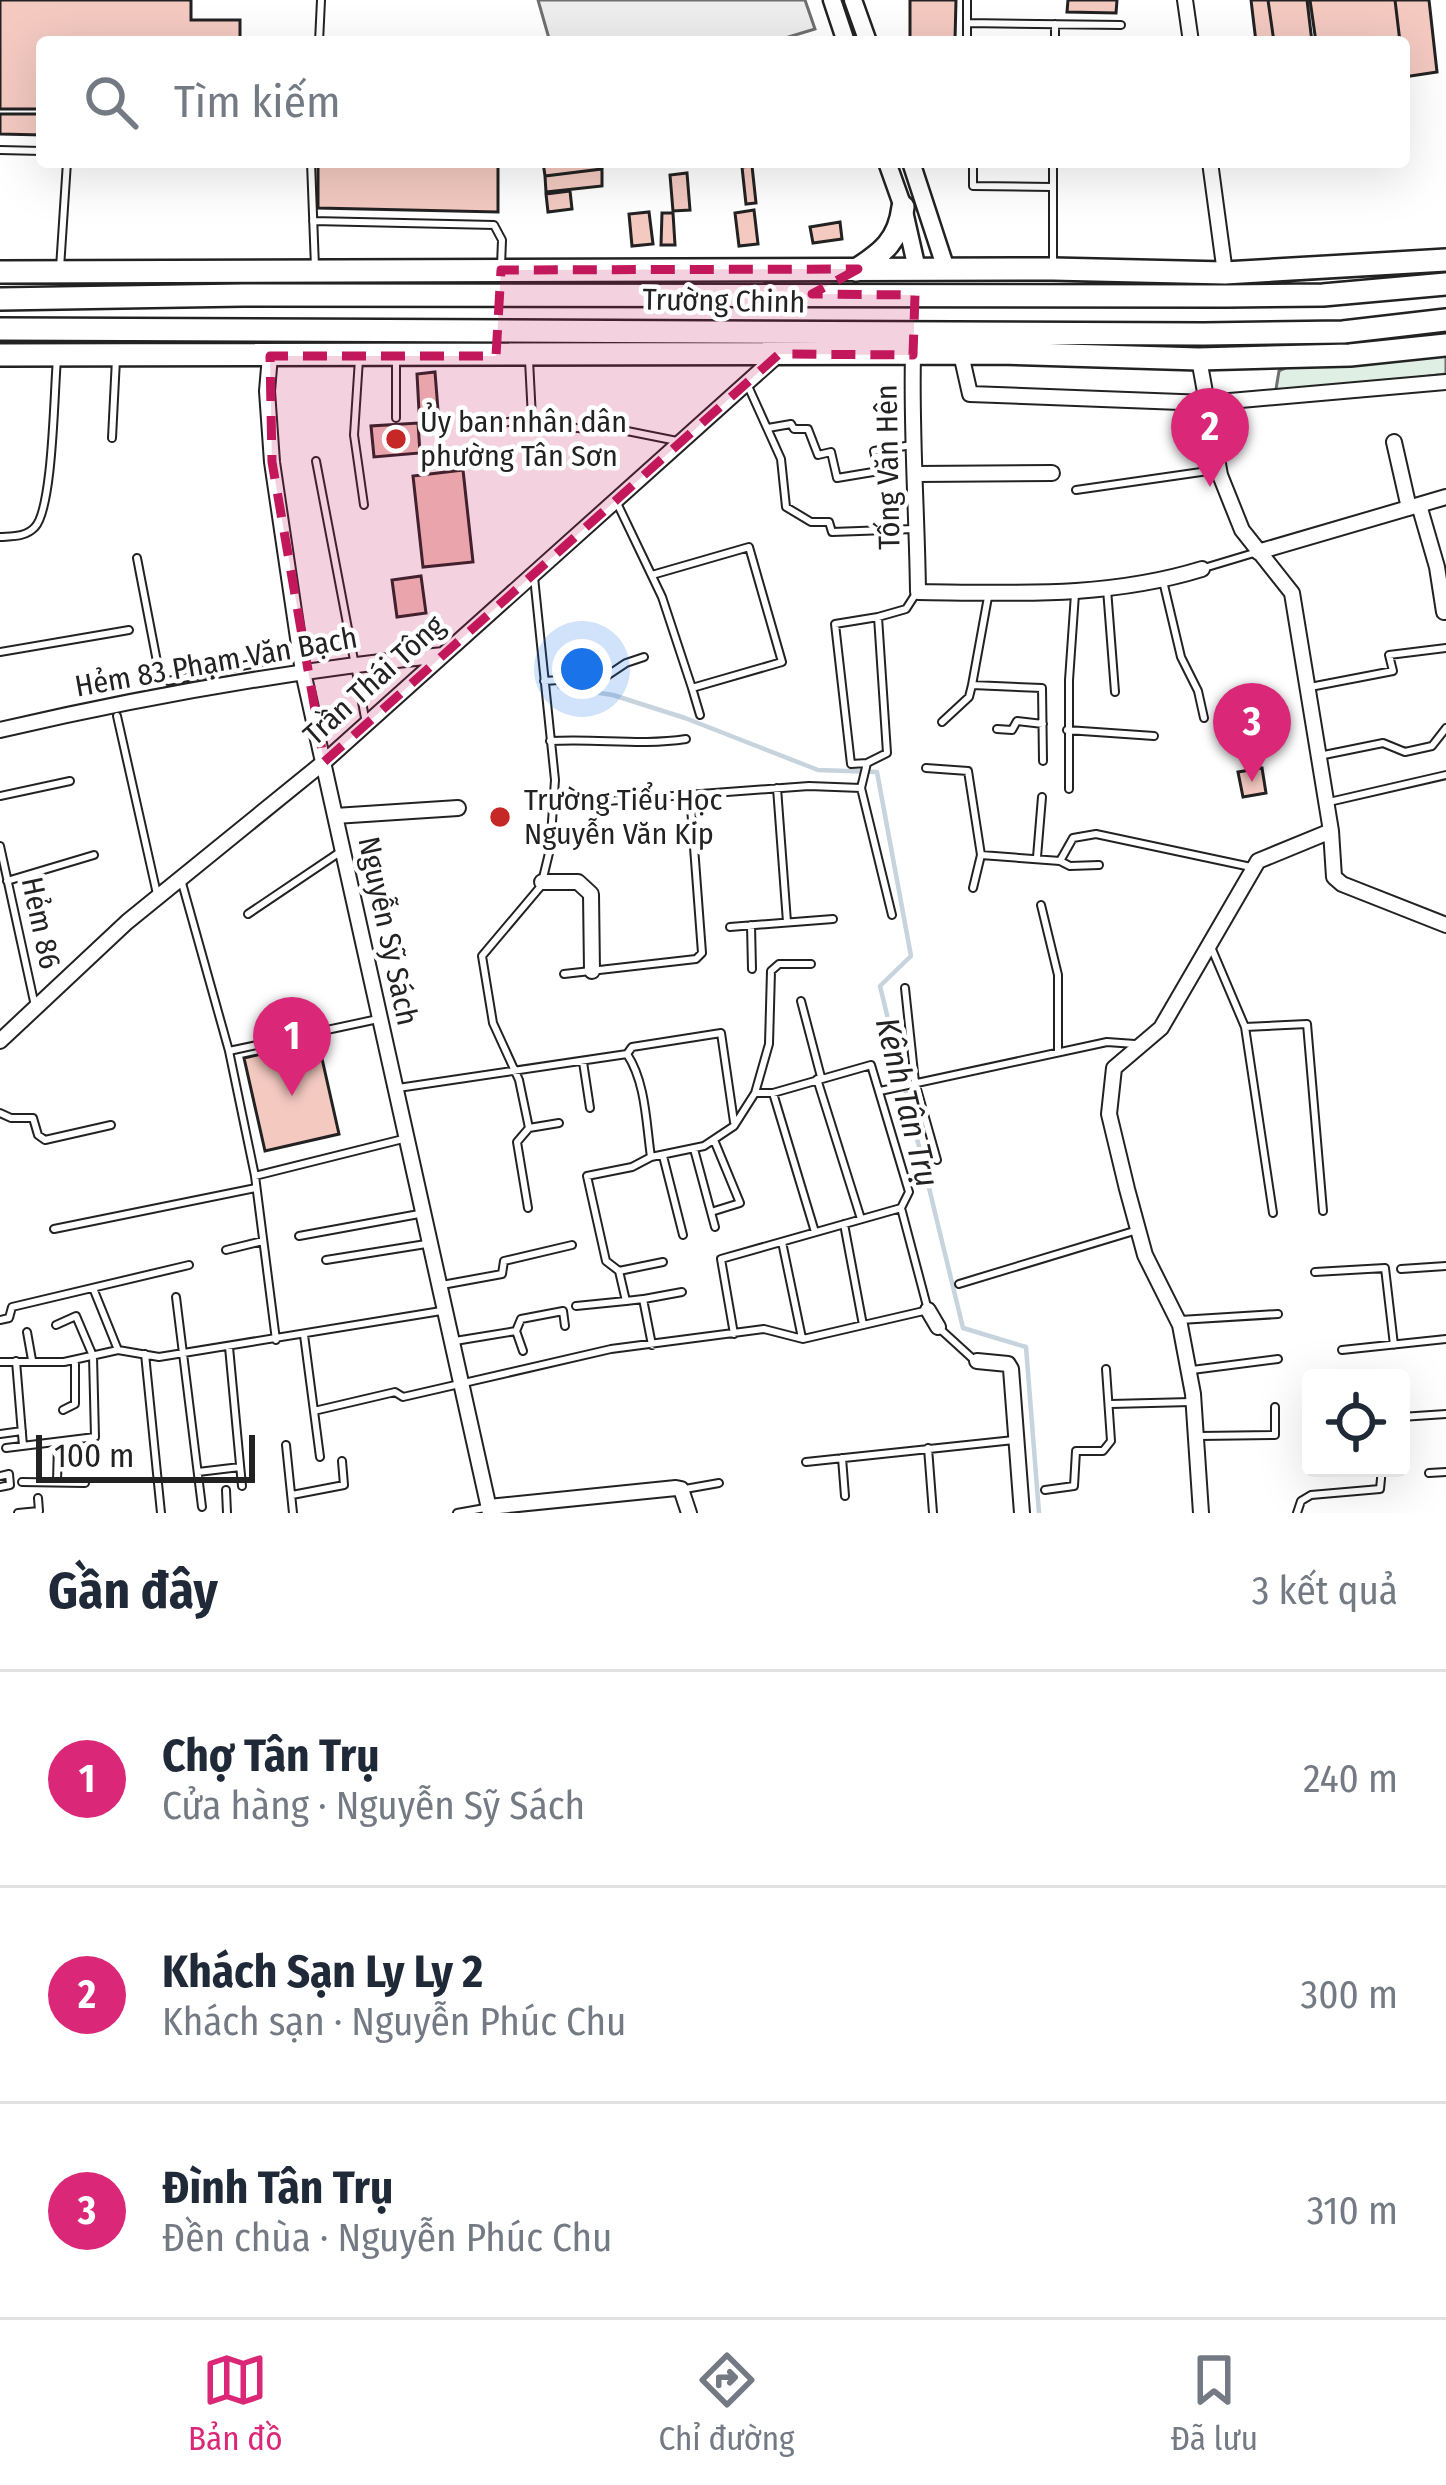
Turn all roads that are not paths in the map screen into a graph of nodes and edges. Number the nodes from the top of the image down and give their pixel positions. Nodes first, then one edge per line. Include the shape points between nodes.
1 (321, 0) edge
2 (832, 0) edge
3 (853, 0) edge
4 (968, 0) edge
5 (1186, 0) edge
6 (968, 23) junction
7 (1055, 24) junction
8 (1120, 25) dead end
9 (319, 36) edge
10 (844, 36) edge
11 (866, 36) edge
12 (967, 36) edge
13 (1055, 36) edge
14 (1190, 36) edge
15 (0, 150) edge
16 (36, 151) edge
17 (67, 168) edge
18 (311, 168) edge
19 (889, 168) edge
20 (913, 168) edge
21 (974, 168) edge
22 (1053, 168) edge
23 (1211, 168) edge
24 (1052, 188) junction
25 (903, 207) junction
26 (313, 221) junction
27 (1446, 260) edge
28 (858, 269) junction
29 (916, 269) junction
30 (946, 269) junction
31 (1053, 269) junction
32 (501, 270) junction
33 (315, 271) junction
34 (0, 272) edge
35 (60, 272) junction
36 (1225, 272) junction
37 (1446, 284) edge
38 (500, 295) junction
39 (916, 295) junction
40 (807, 296) junction
41 (950, 296) junction
42 (0, 299) edge
43 (1446, 320) edge
44 (0, 329) edge
45 (498, 329) junction
46 (914, 343) junction
47 (959, 343) junction
48 (1446, 345) edge
49 (779, 354) junction
50 (0, 356) edge
51 (57, 356) junction
52 (116, 356) junction
53 (270, 356) junction
54 (359, 356) junction
55 (396, 356) junction
56 (496, 356) junction
57 (529, 356) junction
58 (1199, 359) junction
59 (1446, 382) edge
60 (747, 383) junction
61 (1207, 404) junction
62 (396, 418) dead end
63 (532, 418) junction
64 (472, 428) dead end
65 (767, 428) junction
66 (112, 438) dead end
67 (681, 442) junction
68 (1394, 442) dead end
69 (912, 446) junction
70 (316, 461) dead end
71 (1219, 470) junction
72 (1052, 472) dead end
73 (916, 475) junction
74 (1076, 490) dead end
75 (1446, 496) edge
76 (616, 500) junction
77 (364, 505) dead end
78 (1414, 507) junction
79 (917, 529) junction
80 (0, 537) edge
81 (1258, 552) junction
82 (137, 558) dead end
83 (1202, 569) joint
84 (534, 573) junction
85 (652, 575) junction
86 (1163, 581) junction
87 (1107, 589) junction
88 (917, 592) junction
89 (989, 593) junction
90 (1075, 594) junction
91 (1444, 612) edge
92 (878, 617) junction
93 (129, 630) dead end
94 (1446, 648) edge
95 (0, 652) edge
96 (300, 654) junction
97 (443, 655) junction
98 (644, 657) dead end
99 (352, 664) junction
100 (303, 672) junction
101 (544, 681) junction
102 (972, 685) junction
103 (1309, 687) junction
104 (692, 688) junction
105 (1115, 692) dead end
106 (700, 715) dead end
107 (117, 716) dead end
108 (1204, 718) dead end
109 (942, 722) dead end
110 (366, 724) junction
111 (1042, 724) junction
112 (1446, 728) edge
113 (0, 730) edge
114 (997, 730) dead end
115 (1067, 730) junction
116 (1154, 736) dead end
117 (686, 739) dead end
118 (550, 741) junction
119 (1319, 756) junction
120 (1043, 761) dead end
121 (324, 762) junction
122 (867, 763) junction
123 (926, 768) dead end
124 (1446, 776) edge
125 (70, 781) dead end
126 (777, 788) junction
127 (861, 788) junction
128 (1069, 789) dead end
129 (690, 794) junction
130 (0, 796) edge
131 (1042, 797) dead end
132 (1326, 803) junction
133 (553, 805) junction
134 (458, 808) dead end
135 (335, 816) junction
136 (1331, 831) junction
137 (0, 846) edge
138 (343, 850) junction
139 (94, 855) dead end
140 (981, 855) junction
141 (1037, 857) junction
142 (1060, 861) junction
143 (1099, 866) dead end
144 (1254, 868) junction
145 (181, 879) junction
146 (8, 880) junction
147 (542, 882) junction
148 (973, 888) dead end
149 (158, 899) junction
150 (1041, 905) dead end
151 (248, 914) dead end
152 (892, 915) dead end
153 (832, 919) dead end
154 (787, 922) junction
155 (751, 925) junction
156 (1446, 926) edge
157 (730, 927) dead end
158 (1211, 947) junction
159 (812, 964) dead end
160 (752, 969) dead end
161 (592, 971) junction
162 (564, 974) dead end
163 (904, 988) dead end
164 (801, 1001) dead end
165 (36, 1010) junction
166 (379, 1018) junction
167 (1245, 1027) junction
168 (0, 1041) edge
169 (1141, 1045) junction
170 (229, 1051) junction
171 (1058, 1052) junction
172 (627, 1054) junction
173 (583, 1062) junction
174 (513, 1074) junction
175 (819, 1078) junction
176 (913, 1083) junction
177 (394, 1088) junction
178 (880, 1091) junction
179 (755, 1093) junction
180 (773, 1093) junction
181 (590, 1108) dead end
182 (0, 1113) edge
183 (559, 1123) dead end
184 (111, 1125) dead end
185 (734, 1126) junction
186 (530, 1128) junction
187 (406, 1138) junction
188 (714, 1140) junction
189 (694, 1149) junction
190 (663, 1156) junction
191 (650, 1157) junction
192 (937, 1160) dead end
193 (255, 1176) junction
194 (256, 1188) junction
195 (528, 1208) dead end
196 (901, 1208) junction
197 (1323, 1210) dead end
198 (711, 1212) junction
199 (423, 1213) junction
200 (1273, 1213) dead end
201 (861, 1220) junction
202 (844, 1224) junction
203 (715, 1227) dead end
204 (54, 1229) dead end
205 (1138, 1230) junction
206 (815, 1232) junction
207 (683, 1235) dead end
208 (299, 1236) dead end
209 (263, 1241) junction
210 (782, 1242) junction
211 (429, 1243) junction
212 (572, 1245) dead end
213 (226, 1250) dead end
214 (326, 1260) dead end
215 (662, 1262) dead end
216 (189, 1265) dead end
217 (1446, 1266) edge
218 (1402, 1269) dead end
219 (619, 1271) junction
220 (1315, 1272) dead end
221 (958, 1284) dead end
222 (439, 1286) junction
223 (94, 1288) junction
224 (682, 1292) dead end
225 (176, 1298) dead end
226 (643, 1299) junction
227 (626, 1301) junction
228 (576, 1306) dead end
229 (444, 1310) junction
230 (928, 1310) junction
231 (1278, 1314) dead end
232 (0, 1320) edge
233 (1178, 1320) junction
234 (56, 1325) dead end
235 (863, 1325) junction
236 (565, 1326) dead end
237 (938, 1327) joint
238 (516, 1331) junction
239 (27, 1332) dead end
240 (734, 1334) junction
241 (304, 1335) junction
242 (802, 1339) junction
243 (1446, 1339) edge
244 (276, 1340) junction
245 (452, 1342) junction
246 (652, 1345) junction
247 (1394, 1345) junction
248 (229, 1347) junction
249 (118, 1350) junction
250 (1342, 1350) dead end
251 (524, 1351) dead end
252 (184, 1353) junction
253 (145, 1354) junction
254 (93, 1356) junction
255 (1278, 1359) dead end
256 (32, 1360) junction
257 (75, 1360) junction
258 (16, 1361) junction
259 (976, 1361) joint
260 (0, 1362) edge
261 (1106, 1369) dead end
262 (1189, 1370) junction
263 (461, 1384) junction
264 (1194, 1402) junction
265 (1111, 1404) junction
266 (1275, 1407) dead end
267 (63, 1410) dead end
268 (314, 1412) junction
269 (1446, 1414) edge
270 (1410, 1416) edge
271 (22, 1431) junction
272 (0, 1434) edge
273 (1196, 1436) junction
274 (1018, 1439) junction
275 (58, 1443) junction
276 (286, 1445) dead end
277 (23, 1446) junction
278 (5, 1448) dead end
279 (928, 1448) junction
280 (842, 1456) junction
281 (320, 1457) dead end
282 (342, 1461) dead end
283 (806, 1462) dead end
284 (240, 1467) junction
285 (198, 1472) junction
286 (1446, 1472) edge
287 (1430, 1473) dead end
288 (0, 1476) edge
289 (1381, 1477) edge
290 (57, 1482) junction
291 (22, 1483) dead end
292 (85, 1483) dead end
293 (719, 1483) dead end
294 (242, 1486) dead end
295 (0, 1487) edge
296 (226, 1490) dead end
297 (681, 1490) junction
298 (1045, 1490) dead end
299 (292, 1495) junction
300 (845, 1496) dead end
301 (38, 1498) dead end
302 (202, 1507) dead end
303 (489, 1510) edge
304 (19, 1513) edge
305 (161, 1513) edge
306 (227, 1513) edge
307 (293, 1513) edge
308 (457, 1513) edge
309 (689, 1513) edge
310 (933, 1513) edge
311 (1022, 1513) edge
312 (1201, 1513) edge
313 (1297, 1513) edge

1 - 9 lane
2 - 10 street
3 - 11 street
4 - 6 lane
5 - 14 street
6 - 7 lane
6 - 12 lane
7 - 8 lane
7 - 13 lane
15 - 16 lane
17 - 35 lane
18 - 26 lane
19 - 25 street
20 - 30 street
21 - 24 lane via 973,186
22 - 24 lane
23 - 36 street
24 - 31 lane
25 - 28 main road via 893,242
25 - 29 street
26 - 32 lane via 494,225
26 - 33 lane
27 - 36 main road, Trường Chinh
28 - 29 main road, Trường Chinh
28 - 32 main road, Trường Chinh
28 - 40 main road
29 - 30 main road, Trường Chinh
29 - 39 main road
30 - 31 main road, Trường Chinh
30 - 41 main road
31 - 36 main road, Trường Chinh
32 - 33 main road, Trường Chinh
32 - 38 main road
33 - 35 main road, Trường Chinh
34 - 35 main road, Trường Chinh
37 - 41 main road, Trường Chinh via 1323,295
38 - 40 main road, Trường Chinh
38 - 42 main road, Trường Chinh
38 - 45 main road
39 - 40 main road, Trường Chinh
39 - 41 main road, Trường Chinh
39 - 46 main road
41 - 47 main road
43 - 47 main road, Trường Chinh via 1343,332
44 - 45 main road, Trường Chinh
45 - 46 main road, Trường Chinh
45 - 56 main road
46 - 47 main road, Trường Chinh
46 - 49 main road, Trường Chinh
46 - 69 street, Tống Văn Hên
47 - 58 main road, Trường Chinh
47 - 61 street via 970,394
48 - 58 main road, Trường Chinh
49 - 57 main road, Trường Chinh
49 - 60 street, Trần Thái Tông
50 - 51 main road, Trường Chinh
51 - 52 main road, Trường Chinh
51 - 80 lane via 38,525
52 - 53 main road, Trường Chinh
52 - 66 lane
53 - 54 main road, Trường Chinh
53 - 96 street, Nguyễn Sỹ Sách via 272,462
54 - 55 main road, Trường Chinh
54 - 77 lane via 354,435
55 - 56 main road, Trường Chinh
55 - 62 lane
56 - 57 main road, Trường Chinh
57 - 63 lane
58 - 61 street
59 - 61 street
60 - 65 lane
60 - 67 street, Trần Thái Tông
61 - 71 street
63 - 64 lane
63 - 67 lane
65 - 69 lane via 808,430 818,455 831,452 837,478 878,471 874,451
65 - 79 lane via 781,459 786,507 829,522 832,532
67 - 76 street, Trần Thái Tông
68 - 78 street
69 - 73 street, Tống Văn Hên
70 - 99 lane
71 - 74 lane
71 - 81 street
72 - 73 street
73 - 79 street, Tống Văn Hên
75 - 78 street
76 - 84 street, Trần Thái Tông
76 - 85 lane
78 - 81 street
78 - 91 street
79 - 88 street, Tống Văn Hên
81 - 83 lane, Tống Văn Hên
81 - 103 street via 1292,593
82 - 96 lane via 159,672 168,680
83 - 86 street, Tống Văn Hên
84 - 97 street, Trần Thái Tông
84 - 101 lane
85 - 104 lane
85 - 104 lane via 749,547 782,662
86 - 87 street, Tống Văn Hên
86 - 108 lane
87 - 90 street, Tống Văn Hên
87 - 105 lane
88 - 89 street, Tống Văn Hên
88 - 92 lane via 906,609
89 - 90 street, Tống Văn Hên
89 - 102 lane
90 - 115 lane
92 - 122 lane via 887,753
92 - 122 lane via 835,624 851,764
93 - 95 lane
94 - 103 lane via 1389,655 1394,671
96 - 100 street, Nguyễn Sỹ Sách
97 - 99 street, Hẻm 83 Phạm Văn Bạch
97 - 110 street, Trần Thái Tông
98 - 101 lane via 605,677
99 - 100 street, Hẻm 83 Phạm Văn Bạch
99 - 110 lane
100 - 113 street, Hẻm 83 Phạm Văn Bạch
100 - 121 street, Nguyễn Sỹ Sách
101 - 118 lane
102 - 109 lane
102 - 111 lane via 1042,688
103 - 119 street
104 - 106 lane
107 - 149 lane
110 - 121 street, Trần Thái Tông
111 - 114 lane via 1017,721 1012,730
111 - 120 lane
112 - 119 lane via 1432,746 1405,752 1383,743
115 - 116 lane
115 - 128 lane
117 - 118 lane via 642,746
118 - 133 lane
119 - 132 street
121 - 135 street, Nguyễn Sỹ Sách
121 - 145 street, Trần Thái Tông
122 - 127 lane
123 - 140 lane via 968,771
124 - 132 lane
125 - 130 lane
126 - 127 lane
126 - 129 lane
126 - 154 lane
127 - 152 lane
129 - 133 lane
129 - 161 lane via 702,953
131 - 141 lane
132 - 136 street
133 - 147 lane
134 - 135 street
135 - 138 street, Nguyễn Sỹ Sách
136 - 144 street
136 - 156 street via 1334,877 1342,884
137 - 146 lane, Hẻm 86
138 - 151 lane
138 - 166 street, Nguyễn Sỹ Sách
139 - 146 lane
140 - 141 lane
140 - 148 lane
141 - 142 lane
142 - 143 lane
142 - 144 lane via 1073,838 1096,834
144 - 158 street
145 - 149 street, Trần Thái Tông
145 - 170 lane
146 - 165 lane, Hẻm 86
147 - 161 street via 578,881 591,894
147 - 174 lane via 482,956 493,1023
149 - 165 street, Trần Thái Tông
150 - 171 lane via 1058,975
153 - 154 lane
154 - 155 lane
155 - 157 lane
155 - 160 lane
158 - 167 lane
158 - 169 street via 1161,1028
159 - 179 lane via 771,971 769,1044
161 - 162 lane
163 - 176 lane
164 - 175 lane
165 - 168 street, Trần Thái Tông
166 - 170 lane
166 - 177 street, Nguyễn Sỹ Sách
167 - 197 lane via 1307,1024
167 - 200 lane
169 - 171 lane
169 - 205 street via 1114,1068 1109,1114
170 - 193 lane
171 - 176 lane
172 - 173 lane
172 - 185 lane via 721,1033
172 - 191 lane
173 - 174 lane
173 - 181 lane
174 - 177 lane
174 - 186 lane
175 - 178 lane via 871,1065
175 - 180 lane
175 - 201 lane
176 - 178 lane
176 - 192 lane
177 - 187 street, Nguyễn Sỹ Sách
178 - 196 lane via 909,1192
179 - 180 lane
179 - 185 lane
180 - 206 lane
182 - 184 lane via 33,1118 45,1140
183 - 186 lane
185 - 188 lane
186 - 195 lane via 517,1142
187 - 193 lane
187 - 199 street, Nguyễn Sỹ Sách
188 - 189 lane
188 - 198 lane via 740,1203
189 - 190 lane
189 - 198 lane
190 - 191 lane
190 - 207 lane
191 - 219 lane via 587,1176 607,1261
193 - 194 lane
194 - 204 lane
194 - 209 lane
196 - 201 lane
196 - 230 lane
198 - 203 lane
199 - 208 lane
199 - 211 street, Nguyễn Sỹ Sách
201 - 202 lane
202 - 206 lane
202 - 235 lane
205 - 221 lane
205 - 233 street
206 - 210 lane
209 - 213 lane
209 - 244 lane
210 - 240 lane via 721,1259
210 - 242 lane
211 - 214 lane
211 - 222 street, Nguyễn Sỹ Sách
212 - 222 lane via 518,1255 504,1261 502,1274
215 - 219 lane
216 - 223 lane
217 - 218 lane
219 - 227 lane
220 - 247 lane via 1385,1268
222 - 229 street, Nguyễn Sỹ Sách
223 - 232 lane via 12,1307
223 - 249 lane
224 - 226 lane
225 - 252 lane
226 - 227 lane
226 - 246 lane
227 - 228 lane
229 - 241 lane
229 - 245 street, Nguyễn Sỹ Sách
230 - 235 lane
230 - 237 street
231 - 233 lane
233 - 262 street
234 - 254 lane via 76,1316
235 - 242 lane
236 - 238 lane via 562,1311 520,1319
237 - 259 lane
238 - 245 lane
238 - 251 lane
239 - 256 lane
240 - 242 lane via 764,1329
240 - 246 lane
241 - 244 lane
241 - 268 lane
243 - 247 lane
244 - 248 lane
245 - 263 street, Nguyễn Sỹ Sách
246 - 263 lane
247 - 250 lane
248 - 252 lane
248 - 284 lane
249 - 253 lane
249 - 254 lane
252 - 253 lane
252 - 285 lane
253 - 305 lane
254 - 257 lane
254 - 275 lane via 95,1437
255 - 262 lane
256 - 257 lane
256 - 258 lane
257 - 267 lane via 76,1404
258 - 260 lane
258 - 271 lane
259 - 274 street via 1011,1369
261 - 265 lane
262 - 264 street
263 - 268 lane
263 - 303 street, Nguyễn Sỹ Sách
264 - 265 lane
264 - 273 street
265 - 298 lane via 1111,1441 1103,1450 1076,1451 1074,1486
266 - 273 lane via 1275,1435
268 - 281 lane
269 - 270 lane
271 - 272 lane
271 - 277 lane
273 - 312 street
274 - 279 lane
274 - 311 street
275 - 277 lane
275 - 290 lane
276 - 299 lane
277 - 278 lane
279 - 280 lane
279 - 310 lane
280 - 283 lane
280 - 300 lane
282 - 299 lane via 344,1485
284 - 285 lane
284 - 294 lane
285 - 302 lane
286 - 287 lane
288 - 295 lane via 9,1474 10,1485
289 - 313 lane via 1380,1489 1311,1495
290 - 291 lane
290 - 292 lane
293 - 297 lane
296 - 306 lane
297 - 303 street
297 - 309 street
299 - 307 lane
301 - 304 lane via 39,1511
303 - 308 lane

